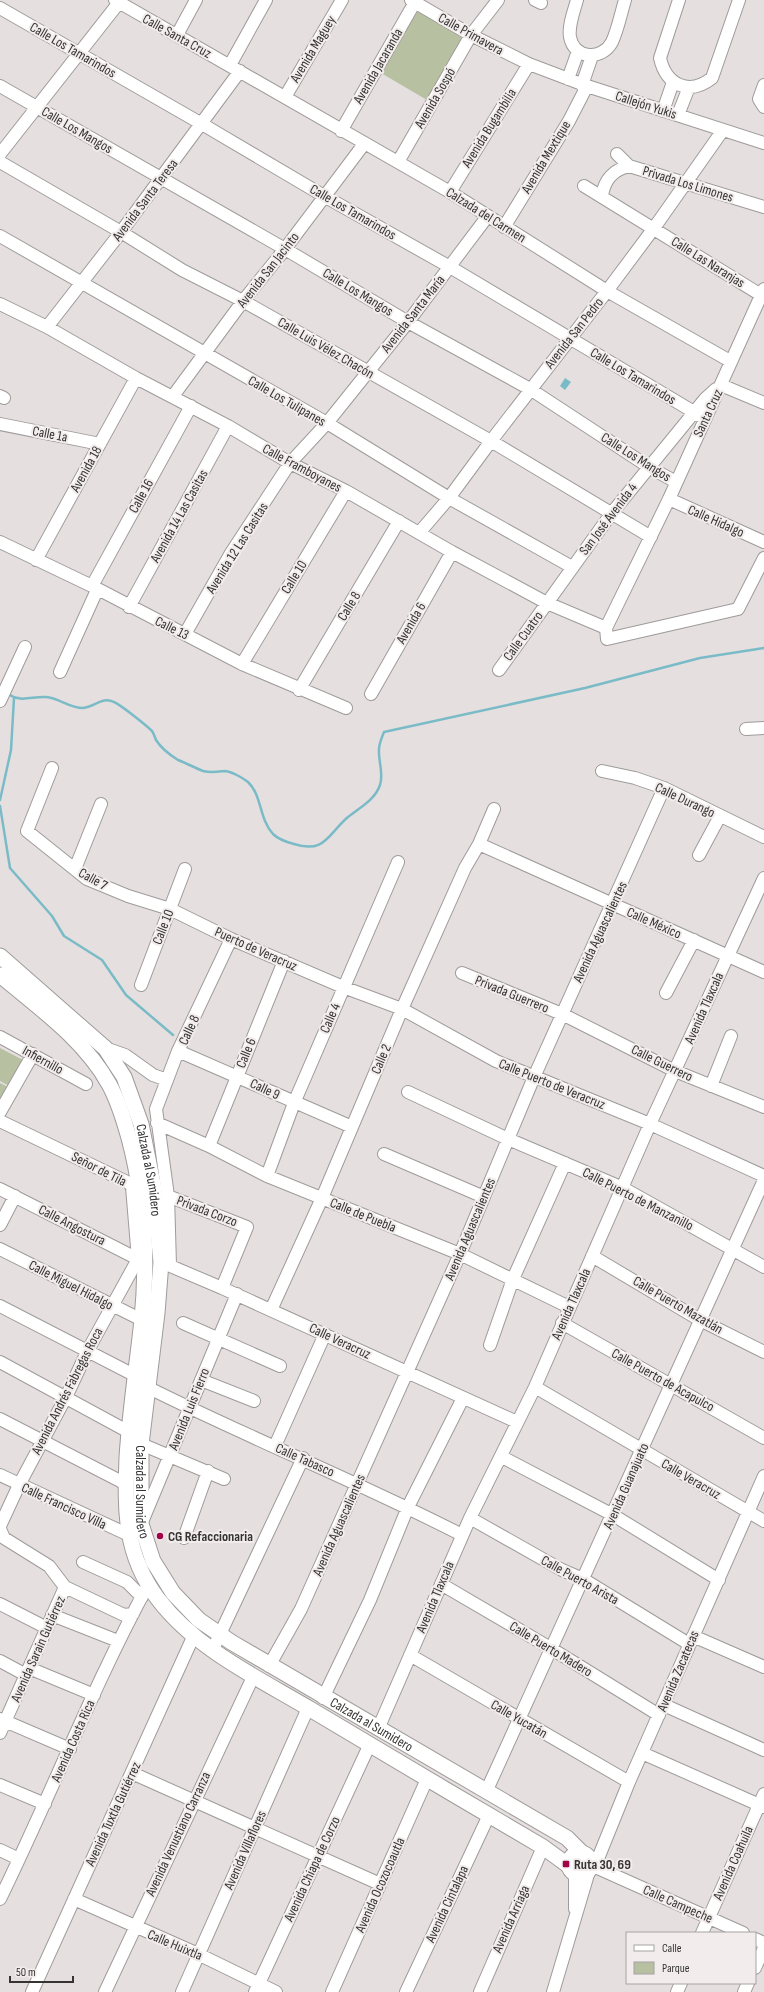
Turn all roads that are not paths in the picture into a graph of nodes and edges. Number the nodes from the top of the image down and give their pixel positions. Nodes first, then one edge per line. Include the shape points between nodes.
1 (196, 0) edge
2 (266, 0) edge
3 (342, 0) edge
4 (498, 0) edge
5 (576, 0) edge
6 (625, 0) edge
7 (679, 0) edge
8 (739, 0) edge
9 (118, 1) edge
10 (413, 1) edge
11 (0, 8) edge
12 (177, 35) junction
13 (471, 35) junction
14 (578, 51) junction
15 (79, 54) junction
16 (592, 56) junction
17 (529, 64) junction
18 (235, 68) junction
19 (568, 79) junction
20 (673, 82) junction
21 (764, 85) edge
22 (0, 86) edge
23 (584, 86) junction
24 (689, 87) junction
25 (285, 97) junction
26 (36, 107) junction
27 (764, 107) edge
28 (663, 110) junction
29 (678, 116) junction
30 (202, 124) junction
31 (723, 130) junction
32 (341, 131) junction
33 (763, 140) edge
34 (364, 144) junction
35 (0, 154) edge
36 (617, 154) dead end
37 (0, 162) edge
38 (398, 162) junction
39 (629, 166) junction
40 (161, 178) junction
41 (686, 182) junction
42 (584, 186) dead end
43 (450, 192) junction
44 (324, 196) junction
45 (602, 196) junction
46 (764, 207) edge
47 (487, 217) junction
48 (504, 227) junction
49 (654, 228) junction
50 (121, 232) junction
51 (0, 236) edge
52 (285, 249) junction
53 (450, 266) junction
54 (82, 283) junction
55 (607, 291) junction
56 (762, 292) edge
57 (243, 301) junction
58 (0, 304) edge
59 (408, 322) junction
60 (47, 327) junction
61 (570, 338) junction
62 (204, 354) junction
63 (730, 361) junction
64 (367, 372) junction
65 (136, 378) junction
66 (721, 385) junction
67 (530, 389) junction
68 (173, 396) junction
69 (764, 403) edge
70 (191, 406) junction
71 (699, 416) junction
72 (327, 423) junction
73 (0, 424) edge
74 (228, 426) junction
75 (491, 441) junction
76 (100, 444) junction
77 (290, 463) junction
78 (649, 466) junction
79 (676, 482) junction
80 (346, 491) junction
81 (449, 498) junction
82 (669, 499) junction
83 (611, 514) junction
84 (398, 522) junction
85 (420, 532) junction
86 (651, 537) junction
87 (0, 542) edge
88 (764, 542) edge
89 (452, 552) junction
90 (764, 558) edge
91 (36, 560) junction
92 (572, 567) junction
93 (94, 588) junction
94 (547, 603) junction
95 (129, 607) junction
96 (185, 634) junction
97 (606, 634) junction
98 (25, 647) dead end
99 (242, 664) junction
100 (499, 670) dead end
101 (60, 672) dead end
102 (299, 690) junction
103 (3, 694) edge
104 (371, 694) dead end
105 (346, 708) dead end
106 (764, 728) edge
107 (746, 729) dead end
108 (52, 768) dead end
109 (602, 771) dead end
110 (664, 788) junction
111 (102, 804) dead end
112 (494, 809) dead end
113 (720, 816) junction
114 (764, 837) edge
115 (479, 844) junction
116 (699, 855) dead end
117 (398, 862) dead end
118 (75, 869) junction
119 (186, 869) dead end
120 (764, 878) edge
121 (613, 904) junction
122 (170, 909) junction
123 (231, 939) junction
124 (694, 940) junction
125 (0, 956) edge
126 (728, 956) junction
127 (284, 961) junction
128 (764, 972) edge
129 (462, 973) dead end
130 (0, 975) edge
131 (141, 985) dead end
132 (343, 987) junction
133 (666, 993) dead end
134 (402, 1009) junction
135 (562, 1014) junction
136 (731, 1036) dead end
137 (0, 1037) edge
138 (104, 1048) junction
139 (178, 1052) junction
140 (33, 1054) junction
141 (676, 1072) junction
142 (236, 1076) junction
143 (534, 1077) junction
144 (167, 1080) junction
145 (86, 1084) dead end
146 (711, 1086) junction
147 (408, 1092) dead end
148 (294, 1103) junction
149 (764, 1107) edge
150 (0, 1112) edge
151 (0, 1121) edge
152 (157, 1123) junction
153 (650, 1124) junction
154 (352, 1127) junction
155 (508, 1139) junction
156 (208, 1146) junction
157 (384, 1154) dead end
158 (565, 1163) junction
159 (267, 1176) junction
160 (764, 1176) edge
161 (764, 1180) edge
162 (623, 1188) junction
163 (0, 1189) edge
164 (15, 1196) junction
165 (168, 1196) junction
166 (484, 1197) junction
167 (322, 1198) junction
168 (0, 1225) edge
169 (732, 1248) junction
170 (0, 1249) edge
171 (460, 1254) junction
172 (592, 1256) junction
173 (142, 1258) junction
174 (165, 1263) junction
175 (764, 1267) edge
176 (513, 1279) junction
177 (222, 1288) junction
178 (237, 1294) junction
179 (112, 1305) junction
180 (0, 1306) edge
181 (569, 1308) junction
182 (271, 1310) junction
183 (142, 1320) junction
184 (700, 1320) junction
185 (183, 1323) dead end
186 (562, 1323) junction
187 (325, 1334) junction
188 (217, 1339) junction
189 (490, 1345) dead end
190 (88, 1350) junction
191 (764, 1352) edge
192 (0, 1362) edge
193 (280, 1366) dead end
194 (408, 1372) junction
195 (134, 1375) junction
196 (201, 1380) junction
197 (672, 1385) junction
198 (148, 1387) junction
199 (535, 1387) junction
200 (66, 1397) junction
201 (464, 1398) junction
202 (254, 1401) dead end
203 (190, 1408) junction
204 (0, 1419) edge
205 (517, 1422) junction
206 (128, 1432) junction
207 (764, 1438) edge
208 (43, 1441) junction
209 (141, 1444) junction
210 (275, 1446) junction
211 (642, 1451) junction
212 (171, 1456) junction
213 (502, 1457) junction
214 (303, 1458) junction
215 (208, 1471) junction
216 (0, 1475) edge
217 (764, 1476) edge
218 (224, 1478) dead end
219 (126, 1484) junction
220 (357, 1484) junction
221 (19, 1485) junction
222 (408, 1507) junction
223 (749, 1513) junction
224 (613, 1515) junction
225 (470, 1518) junction
226 (764, 1521) edge
227 (141, 1524) junction
228 (1, 1533) edge
229 (128, 1535) junction
230 (462, 1535) junction
231 (184, 1538) dead end
232 (83, 1562) dead end
233 (583, 1579) junction
234 (719, 1580) junction
235 (441, 1584) junction
236 (65, 1587) junction
237 (145, 1591) junction
238 (0, 1604) edge
239 (133, 1614) junction
240 (52, 1615) junction
241 (47, 1628) junction
242 (194, 1635) junction
243 (220, 1635) junction
244 (691, 1640) junction
245 (118, 1641) junction
246 (213, 1649) junction
247 (552, 1649) junction
248 (410, 1655) junction
249 (0, 1661) edge
250 (269, 1666) junction
251 (764, 1667) edge
252 (28, 1671) junction
253 (253, 1677) junction
254 (94, 1695) junction
255 (323, 1698) junction
256 (308, 1708) junction
257 (662, 1710) junction
258 (520, 1719) junction
259 (2, 1725) edge
260 (378, 1729) junction
261 (370, 1746) junction
262 (70, 1749) junction
263 (764, 1750) edge
264 (642, 1753) junction
265 (132, 1773) junction
266 (427, 1779) junction
267 (629, 1782) junction
268 (0, 1785) edge
269 (486, 1792) junction
270 (194, 1801) junction
271 (762, 1802) edge
272 (45, 1804) junction
273 (489, 1815) junction
274 (255, 1827) junction
275 (543, 1847) junction
276 (0, 1850) edge
277 (318, 1856) junction
278 (19, 1859) junction
279 (584, 1869) junction
280 (380, 1884) junction
281 (0, 1899) edge
282 (74, 1899) junction
283 (708, 1917) junction
284 (134, 1927) junction
285 (702, 1932) edge
286 (741, 1932) edge
287 (764, 1948) edge
288 (198, 1954) junction
289 (756, 1966) edge
290 (257, 1988) edge
291 (556, 1991) edge
292 (32, 1992) edge
293 (105, 1992) edge
294 (182, 1992) edge
295 (276, 1992) edge
296 (332, 1992) edge
297 (406, 1992) edge
298 (480, 1992) edge

1 - 12 street
2 - 18 street, Avenida Santa Teresa
3 - 25 street, Avenida Maguey
4 - 13 street, Avenida Sospó
5 - 14 street via 570,35 572,44
6 - 16 street via 611,42 602,52
7 - 20 street via 660,58 666,75
8 - 24 street via 712,78 706,83
9 - 12 street, Calle Santa Cruz
9 - 15 street
10 - 13 street, Calle Primavera
10 - 32 street, Avenida Jacaranda
11 - 15 street, Calle Los Tamarindos
12 - 18 street, Calle Santa Cruz
13 - 17 street, Calle Primavera
13 - 38 street, Avenida Sospó
14 - 16 street
14 - 19 street
15 - 26 street
15 - 30 street, Calle Los Tamarindos
16 - 23 street, Avenida Mextique
17 - 19 street, Callejón Yukis
17 - 43 street, Avenida Bugambilia
18 - 25 street, Calzada del Carmen
18 - 30 street, Avenida Santa Teresa
19 - 23 street, Callejón Yukis
20 - 24 street
20 - 28 street
21 - 27 street via 759,99
22 - 26 street, Calle Los Mangos
23 - 28 street, Callejón Yukis
23 - 48 street, Avenida Mextique via 569,121
24 - 29 street
25 - 32 street, Calzada del Carmen
26 - 35 street
26 - 40 street, Calle Los Mangos
28 - 29 street, Callejón Yukis
29 - 31 street, Callejón Yukis
30 - 40 street, Avenida Santa Teresa
30 - 44 street, Calle Los Tamarindos
31 - 33 street, Callejón Yukis
31 - 41 street, Avenida San Pedro
32 - 34 street, Calzada del Carmen
34 - 38 street, Calzada del Carmen
34 - 44 street, Avenida San Jacinto
36 - 39 street, Privada Los Limones
37 - 50 street, Calle Luis Vélez Chacón
38 - 43 street, Calzada del Carmen
39 - 41 street, Privada Los Limones
39 - 45 street via 617,169 608,178
40 - 50 street, Avenida Santa Teresa
40 - 52 street, Calle Los Mangos
41 - 46 street, Privada Los Limones
41 - 49 street, Avenida San Pedro
42 - 45 street, Calle Las Naranjas
43 - 47 street, Calzada del Carmen
44 - 52 street, Avenida San Jacinto
44 - 53 street, Calle Los Tamarindos
45 - 49 street, Calle Las Naranjas
47 - 48 street, Calzada del Carmen
47 - 53 street, Avenida Santa María
48 - 55 street, Calzada del Carmen
49 - 55 street, Avenida San Pedro
49 - 56 street, Calle Las Naranjas
50 - 54 street, Avenida Santa Teresa
50 - 57 street, Calle Luis Vélez Chacón via 182,270
51 - 54 street, Calle Los Tulipanes
52 - 57 street, Avenida San Jacinto
52 - 59 street, Calle Los Mangos
53 - 59 street, Avenida Santa María
53 - 61 street, Calle Los Tamarindos
54 - 60 street, Avenida Santa Teresa
54 - 62 street, Calle Los Tulipanes
55 - 61 street, Avenida San Pedro
55 - 63 street, Calzada del Carmen
56 - 63 street, Santa Cruz
57 - 62 street, Avenida San Jacinto
57 - 64 street, Calle Luis Vélez Chacón
58 - 60 street, Calle Framboyanes
59 - 64 street, Avenida Santa María
59 - 67 street, Calle Los Mangos
60 - 65 street, Calle Framboyanes
61 - 67 street, Avenida San Pedro
61 - 71 street, Calle Los Tamarindos
62 - 68 street, Avenida San Jacinto
62 - 72 street, Calle Los Tulipanes
63 - 66 street, Santa Cruz
64 - 72 street, Avenida Santa María
64 - 75 street, Calle Luis Vélez Chacón
65 - 68 street, Calle Framboyanes
65 - 76 street, Avenida 18
66 - 69 street
66 - 71 street, Santa Cruz
67 - 75 street, Avenida San Pedro
67 - 78 street, Calle Los Mangos
68 - 70 street, Calle Framboyanes
70 - 74 street, Calle Framboyanes
70 - 93 street, Calle 16
71 - 78 street, San José Avenida 4
71 - 79 street, Santa Cruz
72 - 77 street, Avenida Santa María
72 - 81 street, Calle Los Tulipanes
73 - 76 street, Calle 1a
74 - 77 street, Calle Framboyanes
74 - 95 street, Avenida 14 Las Casitas
75 - 81 street, Avenida San Pedro
75 - 83 street, Calle Luis Vélez Chacón
76 - 91 street, Avenida 18
77 - 80 street, Calle Framboyanes
77 - 96 street, Avenida 12 Las Casitas via 231,553
78 - 79 street, Calle Los Mangos
78 - 83 street, San José Avenida 4
79 - 82 street, Santa Cruz
80 - 84 street, Calle Framboyanes
80 - 99 street, Calle 10
81 - 85 street, Avenida San Pedro
81 - 92 street, Calle Los Tulipanes
82 - 86 street, Santa Cruz
82 - 88 street, Calle Hidalgo
83 - 86 street, Calle Luis Vélez Chacón
83 - 92 street, San José Avenida 4
84 - 85 street, Calle Framboyanes
84 - 102 street, Calle 8
85 - 89 street, Calle Framboyanes
86 - 97 street, Santa Cruz
87 - 91 street, Calle 13
89 - 94 street, Calle Framboyanes
89 - 104 street, Avenida 6
90 - 97 street via 738,609
91 - 93 street, Calle 13
92 - 94 street, San José Avenida 4
93 - 95 street, Calle 13
93 - 101 street, Calle 16
94 - 97 street, Calle Framboyanes
94 - 100 street, Calle Cuatro
95 - 96 street, Calle 13
96 - 99 street, Calle 13
98 - 103 street
99 - 102 street, Calle 13
102 - 105 street, Calle 13
106 - 107 street
108 - 118 street, Calle 7 via 27,831
109 - 110 street, Calle Durango
110 - 113 street, Calle Durango
110 - 121 street, Avenida Aguascalientes
111 - 118 street
112 - 115 street, Calle 2
113 - 114 street, Calle Durango
113 - 116 street
115 - 121 street, Calle México
115 - 134 street, Calle 2 via 464,868
117 - 132 street, Calle 4
118 - 122 street, Calle 7 via 88,879 128,896
119 - 122 street, Calle 10
120 - 126 street, Avenida Tlaxcala
121 - 124 street, Calle México
121 - 135 street, Avenida Aguascalientes
122 - 123 street, Puerto de Veracruz
122 - 131 street, Calle 10
123 - 127 street, Puerto de Veracruz
123 - 139 street, Calle 8
124 - 126 street, Calle México
124 - 133 street
125 - 138 main road, Calzada al Sumidero
126 - 128 street, Calle México
126 - 141 street, Avenida Tlaxcala
127 - 132 street, Puerto de Veracruz
127 - 142 street, Calle 6
129 - 135 street, Privada Guerrero
130 - 173 main road, Calzada al Sumidero via 56,1022 89,1056 109,1084 123,1118 138,1172 144,1222
132 - 134 street, Calle Puerto de Veracruz
132 - 148 street, Calle 4
134 - 143 street, Calle Puerto de Veracruz via 489,1058
134 - 154 street, Calle 2
135 - 141 street, Calle Guerrero
135 - 143 street, Avenida Aguascalientes
136 - 146 street
137 - 140 street, Infiernillo
138 - 144 street via 125,1055 153,1075
138 - 174 main road, Calzada al Sumidero via 124,1077 141,1124
139 - 142 street, Calle 9
139 - 144 street, Calle 8
140 - 145 street, Infiernillo
140 - 150 street
141 - 146 street, Calle Guerrero
141 - 153 street, Avenida Tlaxcala
142 - 148 street, Calle 9
142 - 156 street, Calle 6
143 - 153 street, Calle Puerto de Veracruz
143 - 155 street, Avenida Aguascalientes
144 - 152 street, Calle 8 via 156,1109
146 - 149 street, Calle Guerrero
147 - 155 street, Calle Puerto de Manzanillo
148 - 154 street, Calle 9
148 - 159 street, Calle 4
151 - 173 street, Señor de Tila via 129,1183 132,1188
152 - 156 street, Calle de Puebla
152 - 165 street, Calle 8
153 - 160 street, Calle Puerto de Veracruz
153 - 162 street, Avenida Tlaxcala
154 - 167 street, Calle 2
155 - 158 street, Calle Puerto de Manzanillo
155 - 166 street, Avenida Aguascalientes
156 - 159 street, Calle de Puebla
157 - 166 street
158 - 162 street, Calle Puerto de Manzanillo
158 - 176 street
159 - 167 street, Calle de Puebla
161 - 169 street, Avenida Guanajuato
162 - 169 street, Calle Puerto de Manzanillo
162 - 172 street, Avenida Tlaxcala
163 - 164 street, Calle Angostura
164 - 168 street
164 - 173 street, Calle Angostura
165 - 174 street, Calle 8
165 - 177 street, Privada Corzo via 247,1227
166 - 171 street, Avenida Aguascalientes
167 - 171 street, Calle de Puebla
167 - 182 street, Calle 2
169 - 175 street, Calle Puerto de Manzanillo
169 - 184 street, Avenida Guanajuato
170 - 179 street, Calle Miguel Hidalgo
171 - 176 street, Calle de Puebla
171 - 194 street, Avenida Aguascalientes
172 - 181 street, Avenida Tlaxcala
172 - 184 street, Calle Puerto Mazatlán
173 - 179 street, Avenida Andrés Fabregas Roca
173 - 183 main road, Calzada al Sumidero
174 - 177 street, Calle Veracruz
174 - 198 main road, Calzada al Sumidero
176 - 181 street, Calle de Puebla
176 - 189 street
177 - 178 street, Calle Veracruz
178 - 182 street, Calle Veracruz
178 - 188 street, Avenida Luis Fierro
179 - 183 street, Calle Miguel Hidalgo
179 - 190 street, Avenida Andrés Fabregas Roca
180 - 190 street
181 - 186 street, Avenida Tlaxcala
182 - 187 street, Calle Veracruz
183 - 195 main road, Calzada al Sumidero
184 - 191 street, Calle Puerto Mazatlán
184 - 197 street, Avenida Guanajuato
185 - 188 street
186 - 197 street, Calle Puerto de Acapulco
186 - 199 street, Avenida Tlaxcala
187 - 194 street, Calle Veracruz
187 - 210 street
188 - 193 street
188 - 196 street, Avenida Luis Fierro
190 - 195 street
190 - 200 street, Avenida Andrés Fabregas Roca
192 - 200 street
194 - 201 street, Calle Veracruz
194 - 220 street, Avenida Aguascalientes
195 - 206 main road, Calzada al Sumidero
196 - 202 street
196 - 203 street, Avenida Luis Fierro
197 - 207 street, Calle Puerto de Acapulco
197 - 211 street, Avenida Guanajuato
198 - 203 street, Calle Tabasco
198 - 209 main road, Calzada al Sumidero
199 - 205 street, Avenida Tlaxcala
199 - 211 street, Calle Veracruz
200 - 206 street
200 - 208 street, Avenida Andrés Fabregas Roca
201 - 205 street, Calle Veracruz
201 - 222 street
203 - 210 street, Calle Tabasco
203 - 212 street, Avenida Luis Fierro
204 - 208 street
205 - 213 street, Avenida Tlaxcala
206 - 219 main road, Calzada al Sumidero
208 - 219 street
208 - 221 street, Avenida Andrés Fabregas Roca
209 - 212 street
209 - 227 main road, Calzada al Sumidero
210 - 214 street, Calle Tabasco
211 - 223 street, Calle Veracruz
211 - 224 street, Avenida Guanajuato
212 - 215 street
212 - 227 street, Avenida Luis Fierro
213 - 224 street
213 - 225 street, Avenida Tlaxcala
214 - 220 street, Calle Tabasco
214 - 243 street
215 - 218 street
215 - 231 street
216 - 221 street, Calle Francisco Villa
217 - 223 street, Avenida Zacatecas
219 - 229 main road, Calzada al Sumidero via 125,1512
220 - 222 street, Calle Tabasco
220 - 250 street, Avenida Aguascalientes via 302,1609
221 - 228 street, Avenida Andrés Fabregas Roca
221 - 229 street, Calle Francisco Villa
222 - 230 street, Calle Tabasco
222 - 255 street via 370,1600
223 - 226 street, Calle Veracruz
223 - 234 street, Avenida Zacatecas
224 - 233 street, Avenida Guanajuato
224 - 234 street
225 - 230 street, Avenida Tlaxcala
225 - 233 street, Calle Puerto Arista via 562,1570
227 - 243 main road, Calzada al Sumidero via 153,1561 169,1588 189,1612
228 - 236 street via 49,1566
229 - 237 main road, Calzada al Sumidero
230 - 235 street, Avenida Tlaxcala
232 - 237 street
233 - 244 street, Calle Puerto Arista
233 - 247 street, Avenida Guanajuato
234 - 244 street, Avenida Zacatecas
235 - 247 street, Calle Puerto Madero
235 - 248 street, Avenida Tlaxcala
236 - 239 street via 124,1615
236 - 240 street, Avenida Sarain Gutiérrez
237 - 239 street, Avenida Costa Rica
237 - 242 main road, Calzada al Sumidero
238 - 241 street
239 - 245 street, Avenida Costa Rica
240 - 241 street, Avenida Sarain Gutiérrez
240 - 245 street
241 - 252 street, Avenida Sarain Gutiérrez
242 - 246 main road, Calzada al Sumidero
242 - 265 street, Avenida Tuxtla Gutiérrez
243 - 246 street
243 - 250 main road, Calzada al Sumidero
244 - 251 street
244 - 257 street, Avenida Zacatecas
245 - 254 street, Avenida Costa Rica
246 - 253 main road, Calzada al Sumidero
247 - 257 street, Calle Puerto Madero
247 - 258 street, Avenida Guanajuato
248 - 258 street, Calle Yucatán
248 - 260 street, Avenida Tlaxcala
249 - 252 street
250 - 255 main road, Calzada al Sumidero
252 - 254 street
252 - 259 street, Avenida Sarain Gutiérrez
253 - 256 main road, Calzada al Sumidero
253 - 270 street, Avenida Venustiano Carranza
254 - 262 street, Avenida Costa Rica
255 - 260 main road, Calzada al Sumidero
256 - 261 main road, Calzada al Sumidero
256 - 274 street, Avenida Villaflores
257 - 263 street, Calle Puerto Madero
257 - 264 street, Avenida Zacatecas
258 - 267 street, Calle Yucatán
258 - 269 street, Avenida Guanajuato
259 - 262 street
260 - 269 main road, Calzada al Sumidero
261 - 266 main road, Calzada al Sumidero
261 - 277 street, Avenida Chiapa de Corzo
262 - 272 street, Avenida Costa Rica
264 - 267 street, Avenida Zacatecas
264 - 271 street
265 - 270 street
265 - 282 street, Avenida Tuxtla Gutiérrez
266 - 273 main road, Calzada al Sumidero
266 - 280 street, Avenida Ocozocoautla
267 - 279 street, Avenida Zacatecas
268 - 272 street
269 - 279 main road, Calzada al Sumidero via 567,1838 588,1856
270 - 274 street
270 - 284 street, Avenida Venustiano Carranza
271 - 283 street, Avenida Coahuila
272 - 278 street, Avenida Costa Rica
273 - 275 main road, Calzada al Sumidero
273 - 297 street, Avenida Cintalapa
274 - 277 street
274 - 288 street, Avenida Villaflores
275 - 279 main road, Calzada al Sumidero
275 - 298 street, Avenida Arriaga
276 - 278 street
277 - 280 street
277 - 290 street, Avenida Chiapa de Corzo
278 - 281 street, Avenida Costa Rica
279 - 283 street, Calle Campeche
279 - 291 street
280 - 296 street, Avenida Ocozocoautla
282 - 284 street, Calle Huixtla
282 - 292 street, Avenida Tuxtla Gutiérrez
283 - 285 street, Avenida Coahuila
283 - 286 street, Calle Campeche
284 - 288 street, Calle Huixtla
284 - 293 street, Avenida Venustiano Carranza
287 - 289 street
288 - 290 street, Calle Huixtla
288 - 294 street, Avenida Villaflores
290 - 295 street, Calle Huixtla

